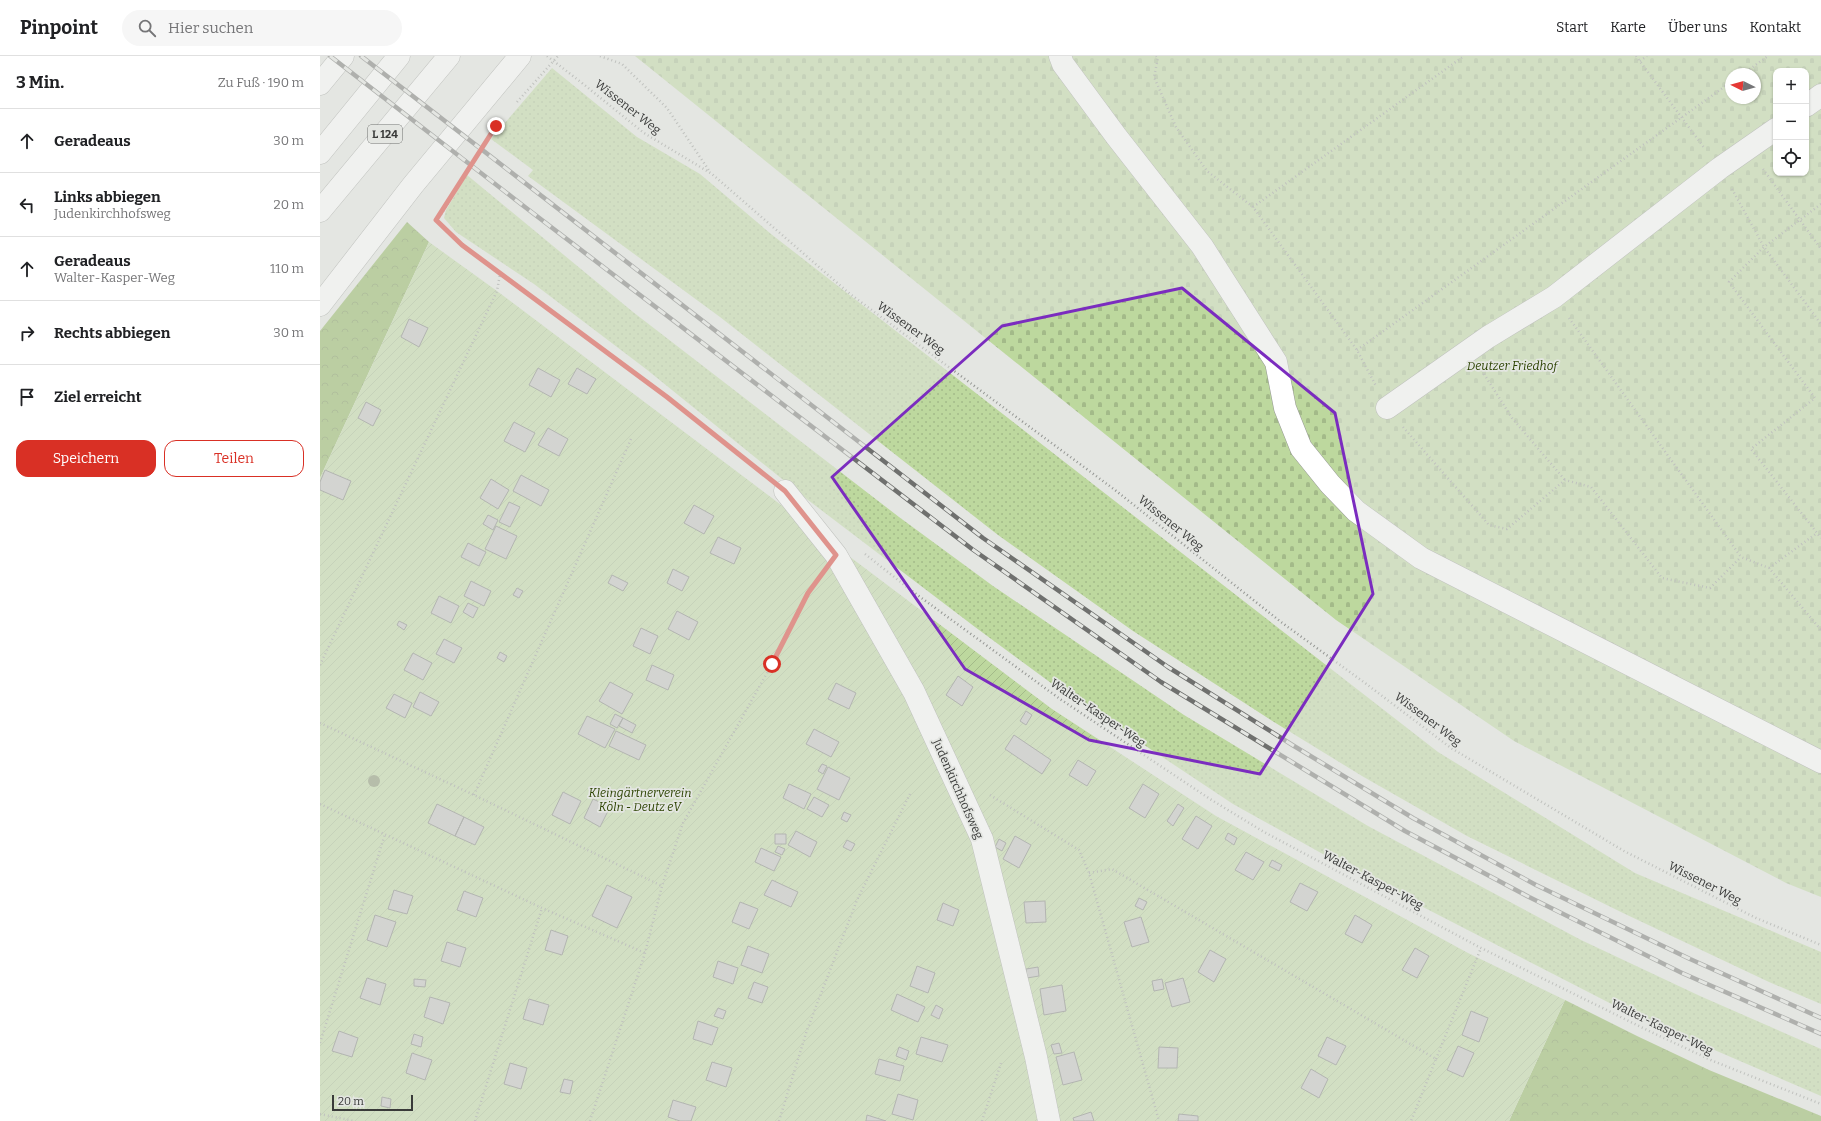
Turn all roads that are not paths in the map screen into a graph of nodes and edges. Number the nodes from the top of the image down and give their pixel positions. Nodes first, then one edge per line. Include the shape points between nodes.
1 (343, 56) edge
2 (399, 56) edge
3 (449, 56) edge
4 (520, 56) edge
5 (1060, 56) edge
6 (320, 84) edge
7 (1821, 95) edge
8 (1809, 104) edge
9 (1773, 131) edge
10 (320, 153) edge
11 (320, 211) edge
12 (320, 305) edge
13 (1387, 408) dead end
14 (785, 491) road end
15 (1821, 762) edge
16 (1049, 1121) edge

1 - 6 main road
2 - 10 main road
3 - 11 main road, L 124
4 - 12 main road via 413,185
5 - 15 main road via 1063,64 1116,136 1202,246 1276,362 1285,408 1301,448 1356,511 1421,558
7 - 8 main road
9 - 13 main road via 1720,168 1554,297 1488,337
14 - 16 main road, Judenkirchhofsweg via 836,555 914,692 982,839 1036,1057

